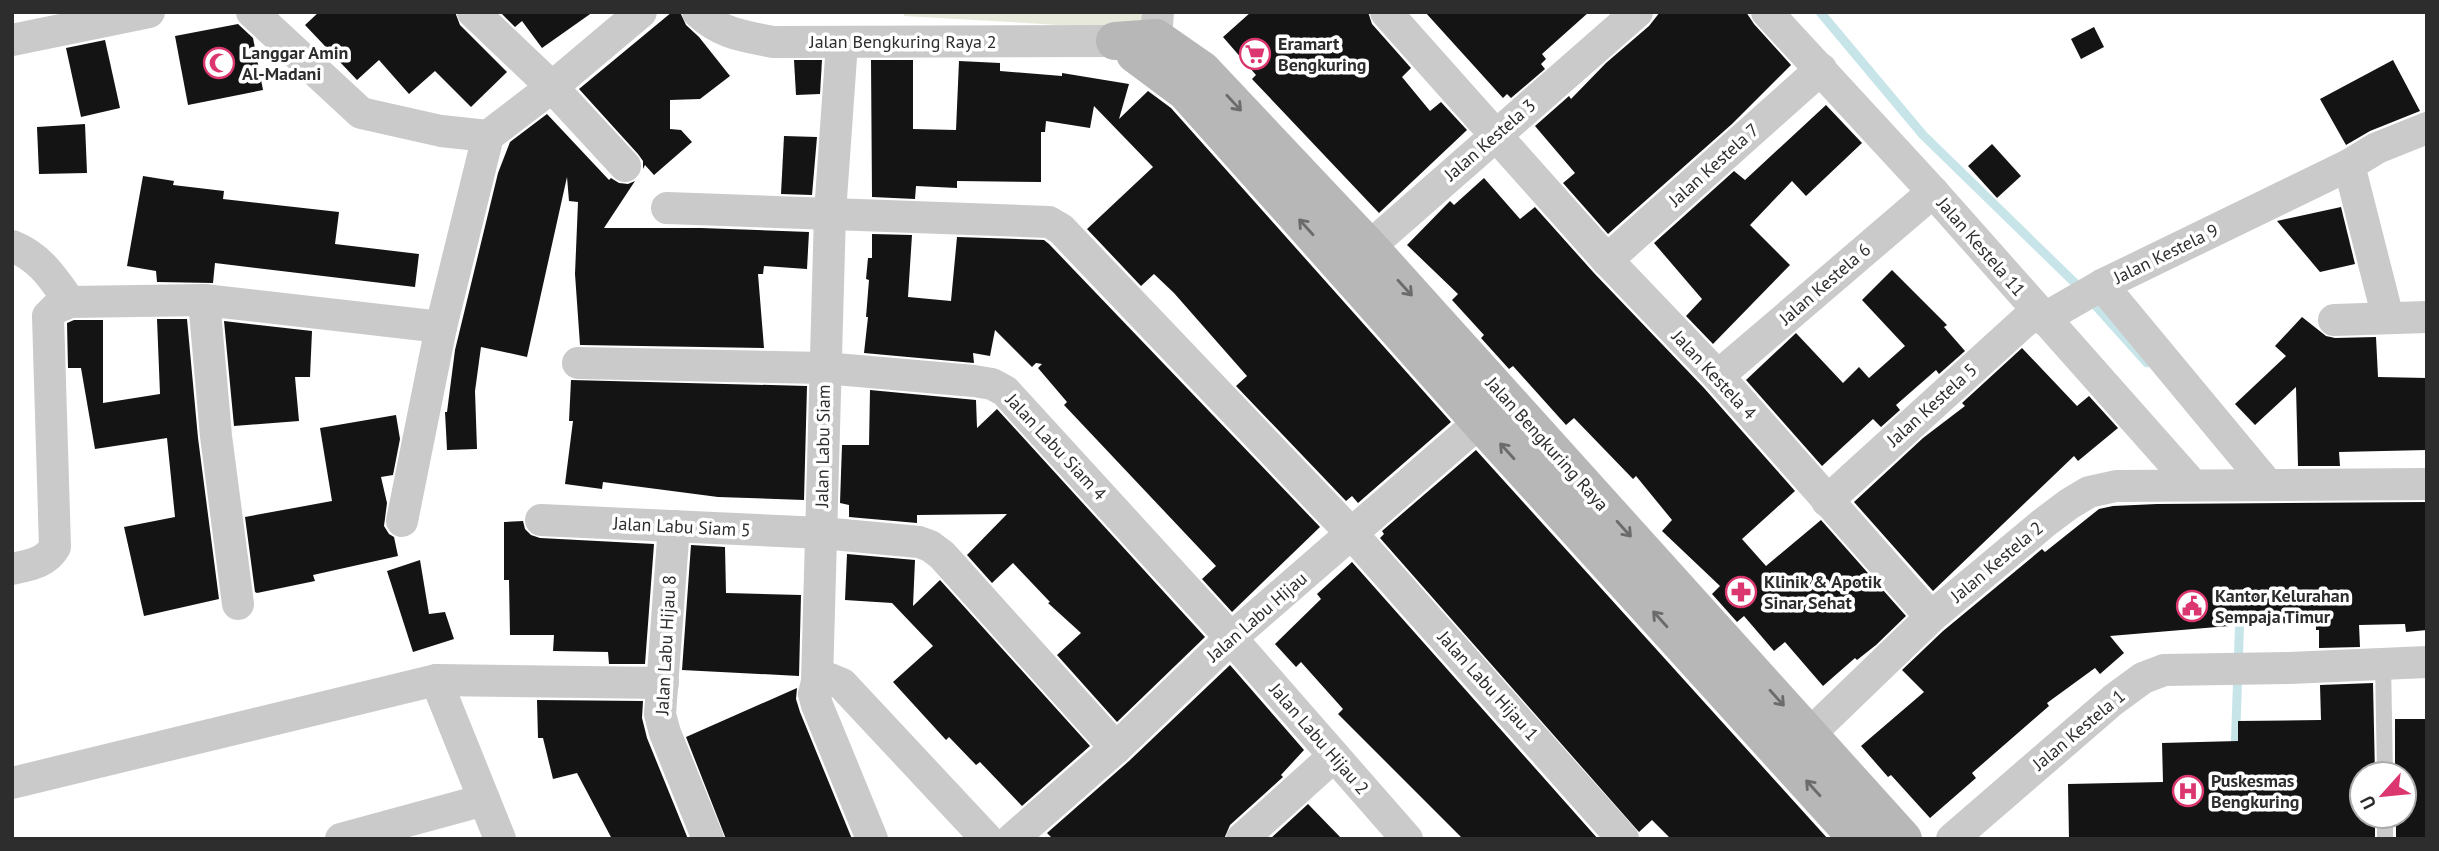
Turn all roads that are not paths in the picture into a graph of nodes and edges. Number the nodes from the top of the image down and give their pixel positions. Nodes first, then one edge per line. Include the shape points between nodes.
1 (252, 12) edge
2 (473, 12) edge
3 (641, 12) edge
4 (698, 12) edge
5 (1386, 12) edge
6 (1767, 12) edge
7 (147, 13) edge
8 (1626, 15) edge
9 (12, 40) edge
10 (1115, 41) joint
11 (842, 43) junction
12 (1163, 49) edge
13 (1821, 69) junction
14 (552, 87) junction
15 (2427, 128) edge
16 (488, 136) junction
17 (1494, 136) junction
18 (2349, 165) junction
19 (625, 166) dead end
20 (1933, 192) junction
21 (667, 208) dead end
22 (830, 213) junction
23 (12, 246) edge
24 (1356, 258) junction
25 (1607, 260) junction
26 (2096, 288) junction
27 (204, 300) junction
28 (70, 302) junction
29 (2044, 314) junction
30 (2427, 317) edge
31 (2388, 318) junction
32 (2334, 320) dead end
33 (441, 327) junction
34 (578, 363) dead end
35 (824, 368) junction
36 (1718, 376) junction
37 (1493, 410) junction
38 (2192, 484) junction
39 (2427, 484) edge
40 (2245, 486) junction
41 (1827, 501) junction
42 (541, 520) dead end
43 (402, 521) dead end
44 (674, 526) junction
45 (822, 533) junction
46 (1352, 534) junction
47 (12, 569) edge
48 (238, 604) dead end
49 (1931, 617) junction
50 (1231, 638) junction
51 (2383, 662) junction
52 (2427, 662) edge
53 (436, 680) junction
54 (817, 682) junction
55 (663, 683) junction
56 (1797, 746) junction
57 (1116, 748) junction
58 (1334, 756) junction
59 (2385, 760) edge
60 (12, 783) edge
61 (484, 800) junction
62 (341, 839) edge
63 (500, 839) edge
64 (708, 839) edge
65 (872, 839) edge
66 (987, 839) edge
67 (1012, 839) edge
68 (1242, 839) edge
69 (1407, 839) edge
70 (1623, 839) edge
71 (1858, 839) edge
72 (1903, 839) edge
73 (1952, 839) edge

1 - 16 street via 361,113
2 - 14 street
3 - 14 street
4 - 11 street, Jalan Bengkuring Raya 2 via 726,32 773,42
5 - 17 street, Jalan Kestela 4
6 - 13 street, Jalan Kestela 11
7 - 9 street
8 - 17 street, Jalan Kestela 3
10 - 11 street, Jalan Bengkuring Raya 2
10 - 12 street, Jalan Bengkuring Raya 2
11 - 22 street, Jalan Labu Siam
12 - 24 street, Jalan Bengkuring Raya via 1202,70
13 - 20 street, Jalan Kestela 11
13 - 25 street, Jalan Kestela 7
14 - 16 street
14 - 19 street
15 - 18 street, Jalan Kestela 9
16 - 33 street
17 - 24 street, Jalan Kestela 3
17 - 25 street, Jalan Kestela 4
18 - 26 street, Jalan Kestela 9
18 - 31 street
20 - 29 street, Jalan Kestela 11
20 - 36 street, Jalan Kestela 6
21 - 22 street, Jalan Labu Hijau 1
22 - 35 street, Jalan Labu Siam
22 - 46 street, Jalan Labu Hijau 1 via 1049,222 1061,229
23 - 28 street via 42,263
24 - 37 street, Jalan Bengkuring Raya
25 - 36 street, Jalan Kestela 4
26 - 29 street, Jalan Kestela 5
26 - 40 street, Jalan Kestela 9
27 - 28 street
27 - 33 street
27 - 48 street
28 - 47 street via 48,316 55,547 41,561
29 - 38 street, Jalan Kestela 11
29 - 41 street, Jalan Kestela 5
30 - 31 street
31 - 32 street
33 - 43 street
34 - 35 street, Jalan Labu Siam 4
35 - 45 street, Jalan Labu Siam
35 - 50 street, Jalan Labu Siam 4 via 974,381 1005,391
36 - 41 street, Jalan Kestela 4
37 - 46 street, Jalan Labu Hijau
37 - 56 street, Jalan Bengkuring Raya
38 - 40 street, Jalan Kestela 2
38 - 49 street, Jalan Kestela 2 via 2116,486 2090,492 2045,522
39 - 40 street
41 - 49 street, Jalan Kestela 4
42 - 44 street, Jalan Labu Siam 5
44 - 45 street, Jalan Labu Siam 5
44 - 55 street, Jalan Labu Hijau 8
45 - 54 street, Jalan Labu Siam
45 - 57 street, Jalan Labu Siam 5 via 930,546
46 - 50 street, Jalan Labu Hijau
46 - 70 street, Jalan Labu Hijau 1
49 - 56 street, Jalan Kestela 2
50 - 57 street, Jalan Labu Hijau
50 - 58 street, Jalan Labu Hijau 2
51 - 52 street, Jalan Kestela 1
51 - 59 lane
51 - 73 street, Jalan Kestela 1 via 2164,670 2143,678
53 - 55 street
53 - 60 street
53 - 61 street
54 - 65 street, Jalan Labu Siam via 817,705
54 - 66 street via 831,679 842,684
55 - 64 street, Jalan Labu Hijau 8 via 661,721
71 -> 56 street, Jalan Bengkuring Raya
56 - 72 street, Jalan Bengkuring Raya
57 - 67 street, Jalan Labu Hijau
58 - 68 street
58 - 69 street, Jalan Labu Hijau 2
61 - 62 street
61 - 63 street

